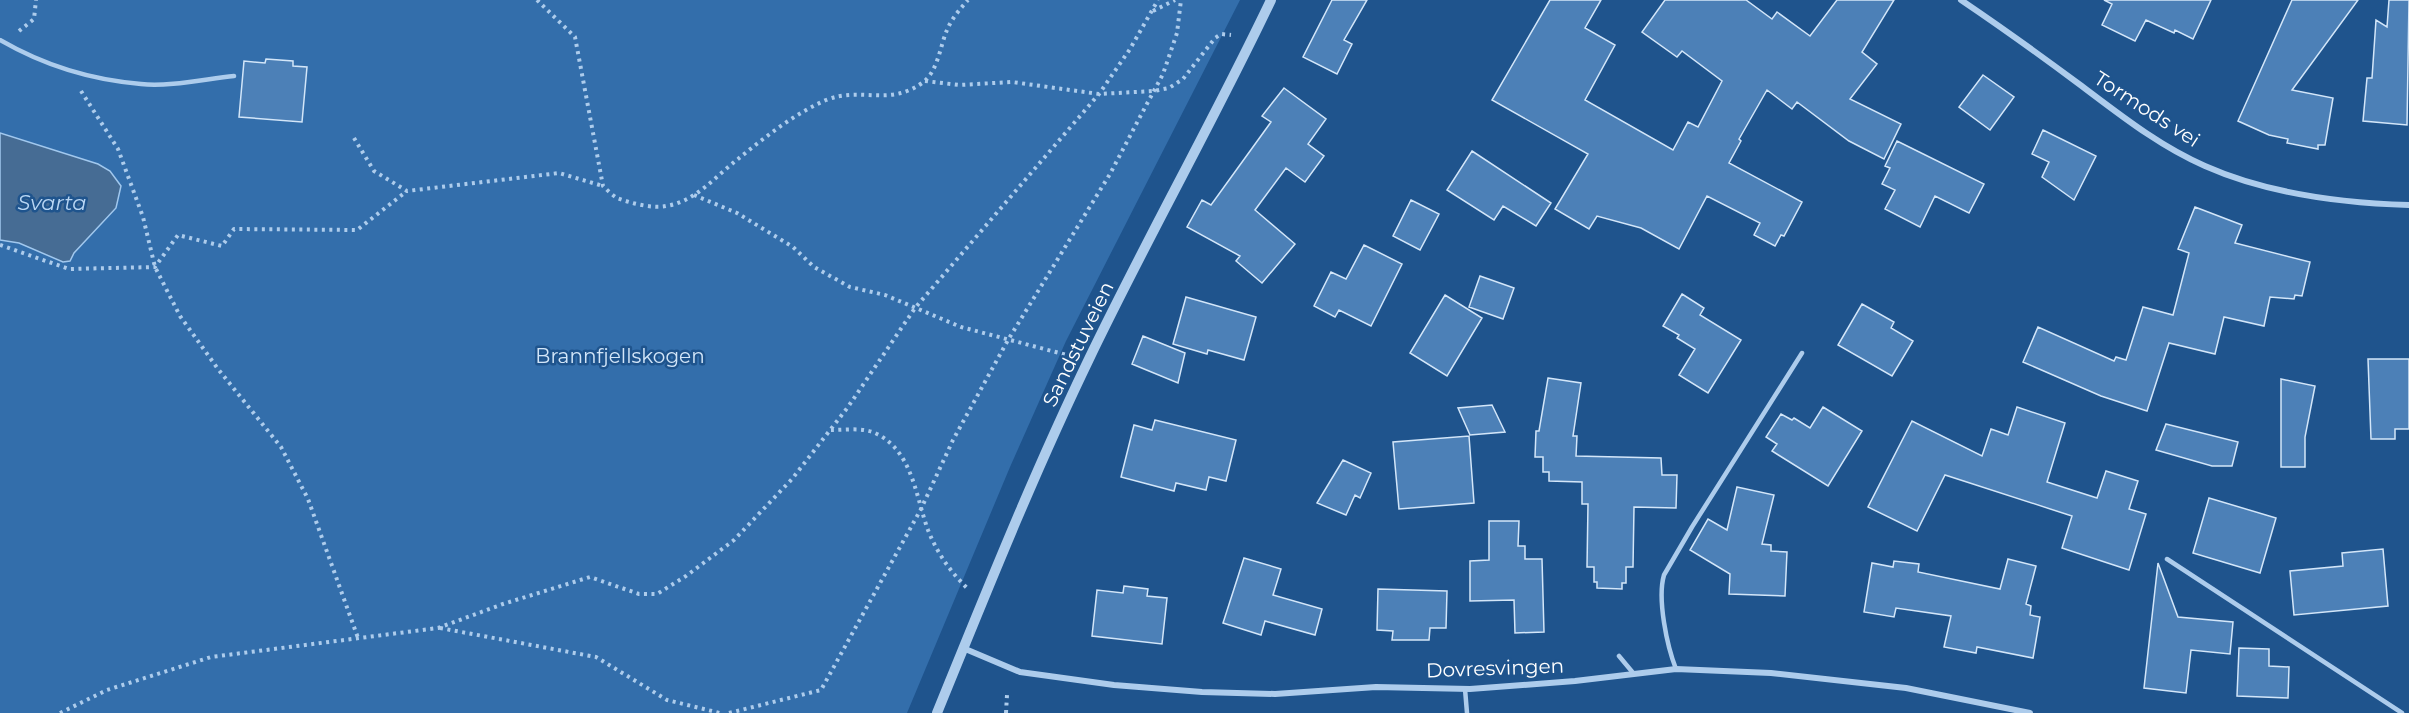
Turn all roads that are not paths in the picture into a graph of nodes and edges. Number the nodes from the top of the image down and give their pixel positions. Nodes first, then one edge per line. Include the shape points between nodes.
1 (1271, 0) edge
2 (1961, 0) edge
3 (2, 41) edge
4 (234, 76) dead end
5 (2409, 205) edge
6 (1802, 353) dead end
7 (2167, 559) dead end
8 (963, 648) junction
9 (1619, 656) dead end
10 (1676, 669) junction
11 (1634, 674) junction
12 (1464, 689) junction
13 (937, 713) edge
14 (1467, 713) edge
15 (2031, 713) edge
16 (2402, 713) edge

1 - 8 street, Sandstuveien via 1088,361
2 - 5 street, Tormods vei via 2151,136 2205,166 2262,186 2329,199
3 - 4 lane via 68,72 142,85
6 - 10 lane via 1664,575 1665,633
7 - 16 lane
8 - 12 street, Dovresvingen via 1020,672 1114,685 1286,693 1376,687
8 - 13 street, Sandstuveien
9 - 11 lane
10 - 11 street, Dovresvingen
10 - 15 street, Dovresvingen via 1772,673 1906,688
11 - 12 street, Dovresvingen
12 - 14 lane

